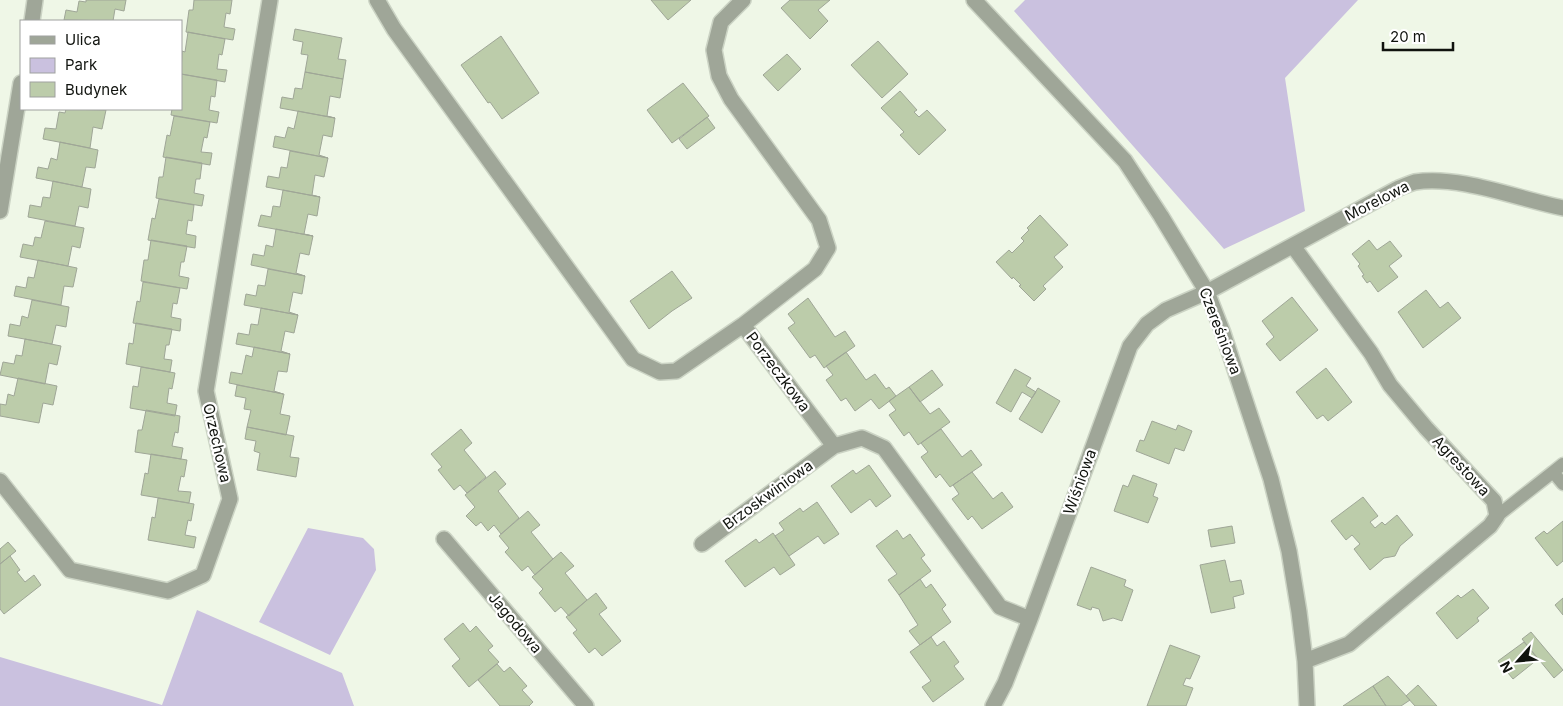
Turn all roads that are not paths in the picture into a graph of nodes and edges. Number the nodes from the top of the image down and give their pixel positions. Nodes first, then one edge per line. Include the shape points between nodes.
1 (35, 0) edge
2 (270, 0) edge
3 (377, 0) edge
4 (743, 0) edge
5 (974, 0) edge
6 (32, 20) edge
7 (20, 89) edge
8 (1563, 208) edge
9 (0, 211) edge
10 (1293, 246) junction
11 (1206, 292) junction
12 (743, 325) junction
13 (834, 446) junction
14 (1558, 468) edge
15 (0, 482) edge
16 (1563, 484) edge
17 (1497, 516) junction
18 (444, 539) dead end
19 (702, 544) dead end
20 (1030, 619) junction
21 (1305, 661) junction
22 (586, 706) edge
23 (993, 706) edge
24 (1306, 706) edge

1 - 6 street
2 - 15 street, Orzechowa via 206,391 230,499 203,575 168,591 70,570
3 - 12 street via 394,29 634,359 660,372 676,371
4 - 12 street, Porzeczkowa via 720,22 714,50 719,76 731,99 819,220 828,248 814,270
5 - 11 street, Czereśniowa via 1125,161
7 - 9 street
8 - 10 street, Morelowa via 1475,186 1429,181 1413,183 1396,189
10 - 11 street, Morelowa
10 - 17 street, Agrestowa via 1371,352 1390,385 1494,501
11 - 20 street, Wiśniowa via 1166,310 1147,324 1130,346
11 - 21 street, Czereśniowa via 1226,341 1271,479 1289,551
12 - 13 street, Porzeczkowa
13 - 19 street, Brzoskwiniowa
13 - 20 street via 862,438 884,448 1000,607
14 - 16 lane
14 - 17 lane
17 - 21 street via 1490,526 1348,644
18 - 22 street, Jagodowa
20 - 23 street, Wiśniowa
21 - 24 street, Czereśniowa

